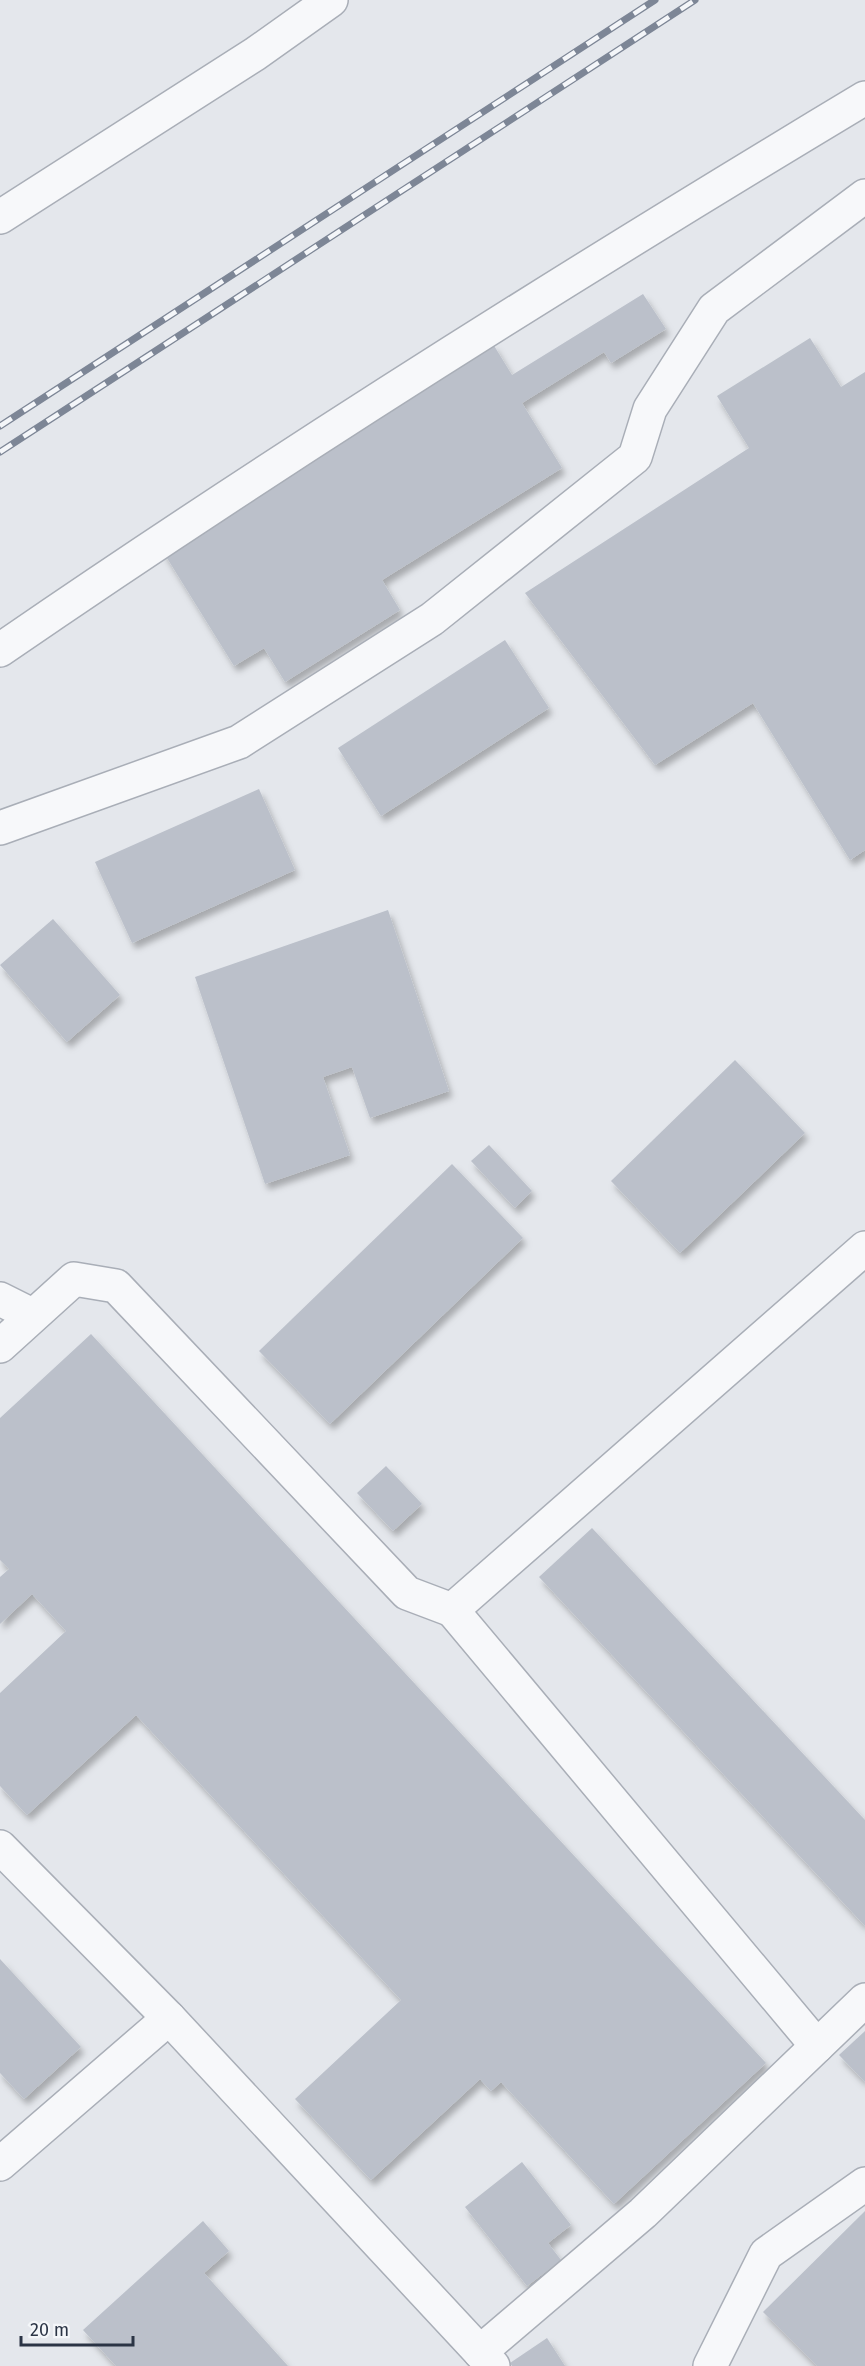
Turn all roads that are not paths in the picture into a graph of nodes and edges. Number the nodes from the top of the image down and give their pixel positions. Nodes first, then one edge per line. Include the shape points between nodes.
1 (331, 0) edge
2 (865, 98) edge
3 (865, 196) edge
4 (0, 217) edge
5 (0, 650) edge
6 (0, 828) edge
7 (865, 1248) edge
8 (0, 1299) edge
9 (32, 1316) junction
10 (0, 1346) edge
11 (452, 1610) junction
12 (0, 1847) edge
13 (865, 2000) edge
14 (169, 2018) junction
15 (817, 2046) junction
16 (0, 2164) edge
17 (865, 2184) edge
18 (487, 2359) edge
19 (710, 2366) edge

1 - 4 lane via 255,54
2 - 5 lane via 631,238 142,553
3 - 6 lane via 714,309 650,410 635,457 432,619 239,742
7 - 11 lane
8 - 9 lane
9 - 10 lane
9 - 11 lane via 74,1279 116,1286 407,1593
11 - 15 lane
12 - 14 lane
13 - 15 lane
14 - 16 lane
14 - 18 lane
15 - 18 lane
17 - 19 lane via 766,2254

